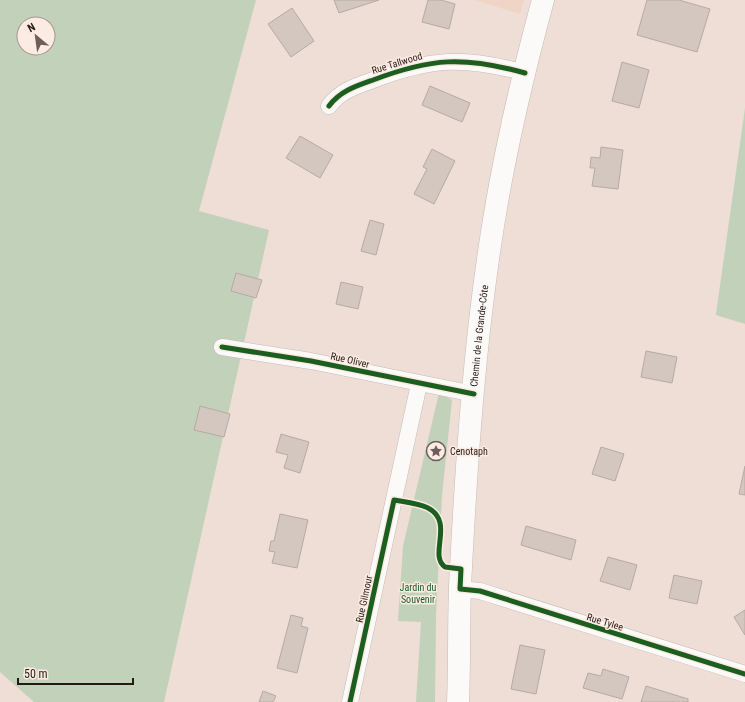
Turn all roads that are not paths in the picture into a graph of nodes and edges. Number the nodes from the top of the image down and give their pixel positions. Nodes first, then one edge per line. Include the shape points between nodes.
1 (542, 0) edge
2 (525, 73) junction
3 (329, 106) dead end
4 (222, 347) dead end
5 (419, 384) junction
6 (474, 394) junction
7 (460, 590) junction
8 (745, 674) edge
9 (350, 702) edge
10 (458, 702) edge

1 - 2 main road, Chemin de la Grande-Côte
2 - 3 street, Rue Tallwood via 470,62 432,62 394,71 359,85 342,93
2 - 6 main road, Chemin de la Grande-Côte via 493,227
4 - 5 street, Rue Oliver via 311,361
5 - 6 street, Rue Oliver
5 - 9 street, Rue Gilmour
6 - 7 main road, Chemin de la Grande-Côte
7 - 8 street, Rue Tylee via 480,591
7 - 10 main road, Chemin de la Grande-Côte

